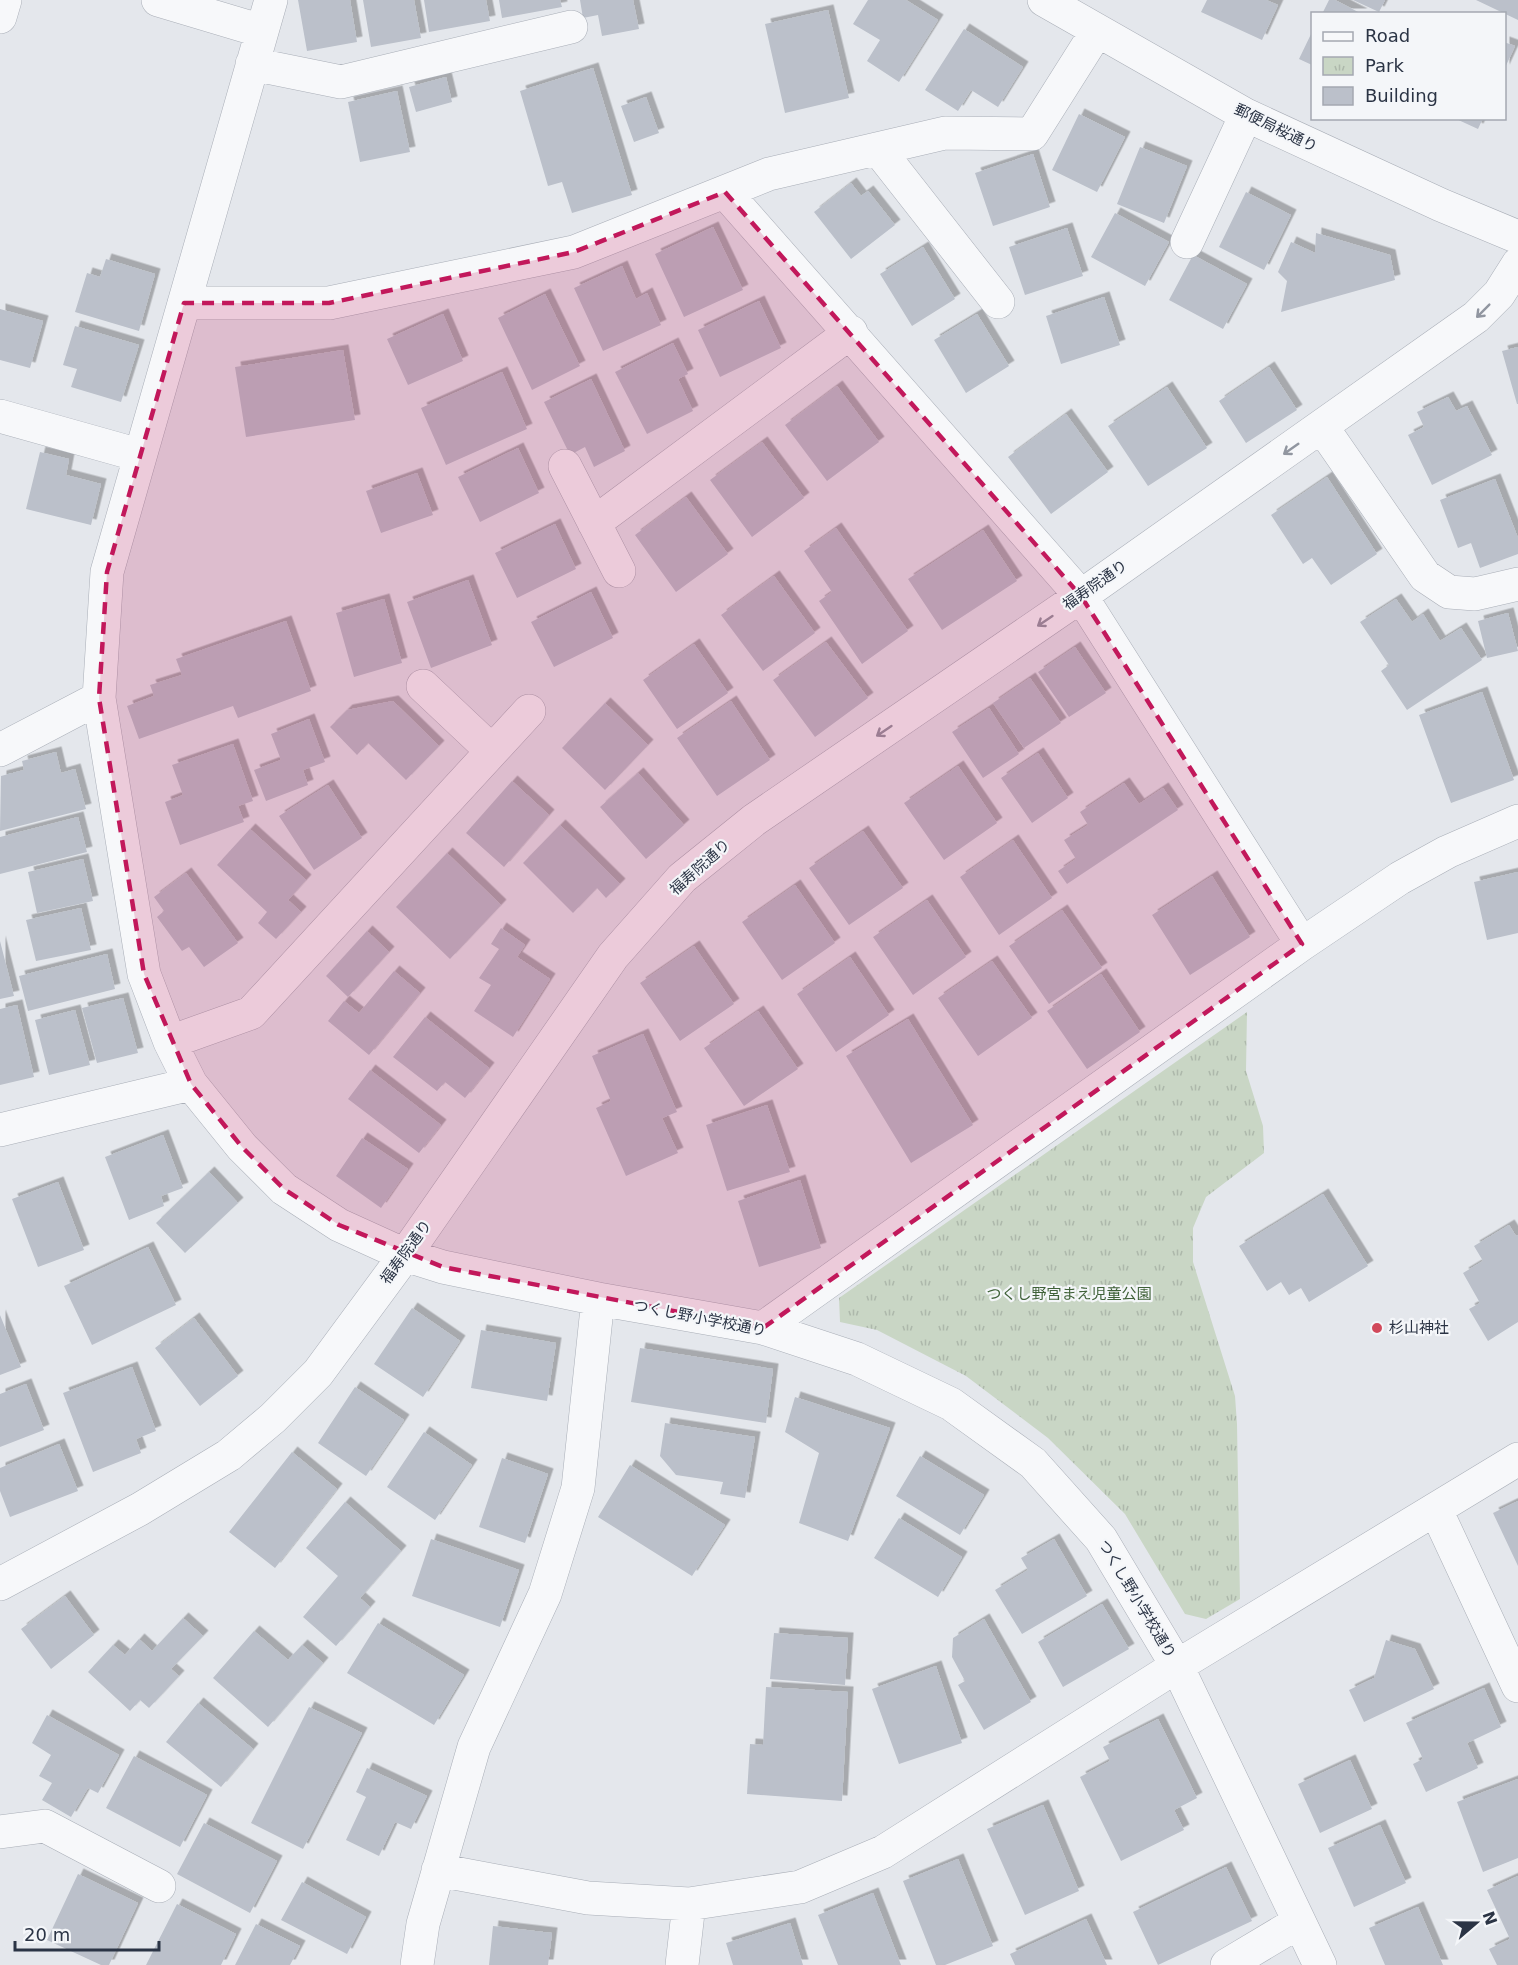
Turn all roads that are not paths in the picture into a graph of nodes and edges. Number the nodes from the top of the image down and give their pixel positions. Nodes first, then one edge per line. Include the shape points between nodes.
1 (5, 0) edge
2 (158, 0) edge
3 (271, 0) edge
4 (1044, 0) edge
5 (0, 17) edge
6 (572, 27) dead end
7 (262, 31) junction
8 (1097, 31) junction
9 (252, 64) junction
10 (1246, 115) junction
11 (878, 149) junction
12 (725, 192) junction
13 (1518, 237) edge
14 (1187, 242) dead end
15 (1518, 264) edge
16 (998, 302) dead end
17 (184, 303) junction
18 (851, 332) junction
19 (0, 416) edge
20 (1322, 427) junction
21 (140, 455) junction
22 (565, 466) dead end
23 (594, 523) junction
24 (619, 571) dead end
25 (1518, 584) edge
26 (1081, 596) junction
27 (423, 686) dead end
28 (99, 698) junction
29 (529, 711) dead end
30 (0, 750) edge
31 (492, 752) junction
32 (1518, 821) edge
33 (1302, 944) junction
34 (170, 1042) junction
35 (190, 1084) junction
36 (0, 1130) edge
37 (405, 1255) junction
38 (598, 1299) junction
39 (763, 1328) junction
40 (1518, 1459) edge
41 (1436, 1510) junction
42 (0, 1584) edge
43 (1177, 1666) junction
44 (1518, 1686) edge
45 (0, 1832) edge
46 (438, 1870) junction
47 (159, 1886) dead end
48 (689, 1904) junction
49 (1299, 1922) junction
50 (417, 1965) edge
51 (682, 1965) edge
52 (1227, 1965) edge
53 (1320, 1965) edge

1 - 5 street
2 - 7 street
3 - 7 street, つくし野小学校通り
4 - 8 street, 郵便局桜通り
6 - 9 street via 340,82
7 - 9 street, つくし野小学校通り
8 - 10 street, 郵便局桜通り
8 - 11 street via 1032,134 945,133
9 - 17 street, つくし野小学校通り
10 - 13 street, 郵便局桜通り
10 - 14 street
11 - 12 street via 769,174
11 - 16 street
12 - 17 street via 574,252 329,303
12 - 18 street
15 -> 20 street, 福寿院通り via 1499,294 1476,317
17 - 21 street, つくし野小学校通り
18 - 23 street
18 - 26 street
19 - 21 street
20 - 25 street via 1425,576 1449,592 1475,594
20 -> 26 street, 福寿院通り
21 - 28 street, つくし野小学校通り via 107,572
22 - 23 street
23 - 24 street
26 - 33 street
26 -> 37 street, 福寿院通り via 754,820 682,878 613,956
27 - 31 street
28 - 30 street
28 - 34 street, つくし野小学校通り via 144,974
29 - 31 street
31 - 34 street via 250,1012
32 - 33 street via 1400,878
33 - 39 street
34 - 35 street, つくし野小学校通り
35 - 36 street
35 - 37 street, つくし野小学校通り via 242,1147 284,1189 339,1225
37 - 38 street, つくし野小学校通り via 442,1267
37 - 42 street, 福寿院通り via 318,1372 230,1455 140,1509
38 - 39 street, つくし野小学校通り
38 - 46 street via 578,1488 545,1594 474,1747
39 - 43 street, つくし野小学校通り via 857,1359 951,1404 1033,1463 1101,1539
40 - 41 street
41 - 43 street
41 - 44 street
43 - 48 street via 883,1852 800,1887
43 - 49 street, つくし野小学校通り
45 - 47 street via 45,1826
46 - 48 street via 588,1898
46 - 50 street
48 - 51 street
49 - 52 street
49 - 53 street, つくし野小学校通り

